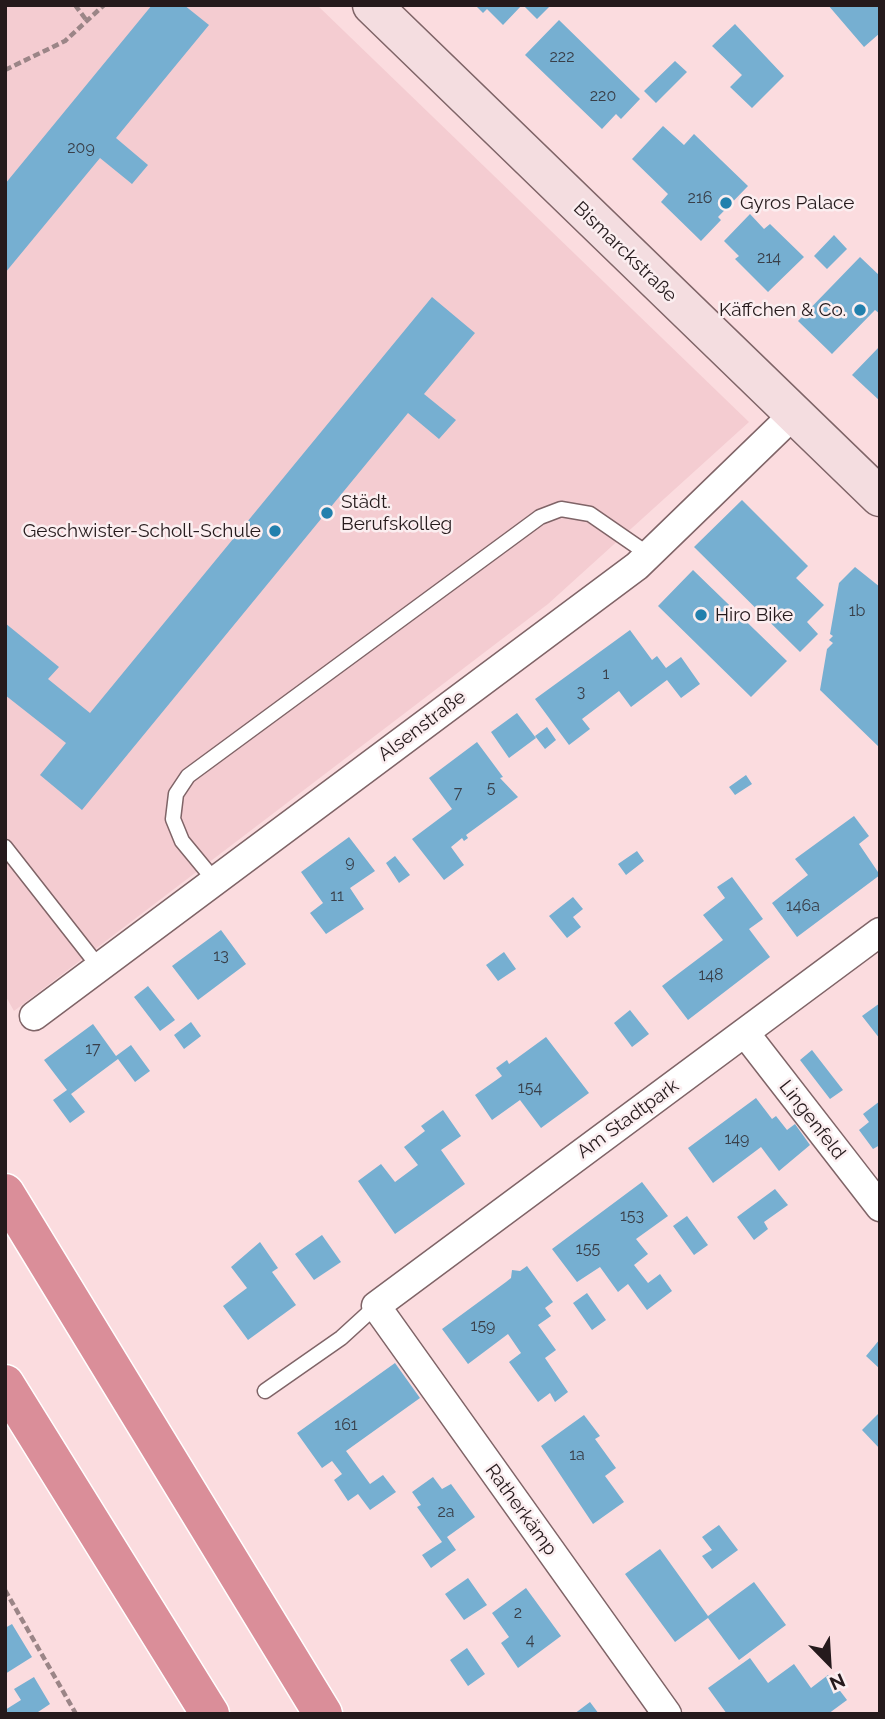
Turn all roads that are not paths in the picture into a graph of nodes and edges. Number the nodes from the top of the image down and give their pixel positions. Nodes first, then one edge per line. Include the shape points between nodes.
1 (372, 5) edge
2 (793, 415) junction
3 (880, 497) edge
4 (648, 554) junction
5 (5, 847) edge
6 (215, 881) junction
7 (880, 932) edge
8 (99, 967) junction
9 (34, 1016) dead end
10 (745, 1033) junction
11 (5, 1193) edge
12 (880, 1207) edge
13 (376, 1306) junction
14 (5, 1384) edge
15 (265, 1391) dead end
16 (210, 1714) edge
17 (323, 1714) edge
18 (667, 1714) edge

1 - 2 main road, Bismarckstraße
2 - 3 main road, Bismarckstraße
2 - 4 street, Alsenstraße
4 - 6 street, Alsenstraße
4 - 6 lane via 590,514 561,509 540,517 188,776 176,794 173,819 182,841
5 - 8 lane
6 - 8 street, Alsenstraße
7 - 10 street, Am Stadtpark
8 - 9 street, Alsenstraße
10 - 12 street, Lingenfeld
10 - 13 street, Am Stadtpark
11 - 17 highway
13 - 15 lane via 341,1338
13 - 18 street, Ratherkämp
14 - 16 highway

